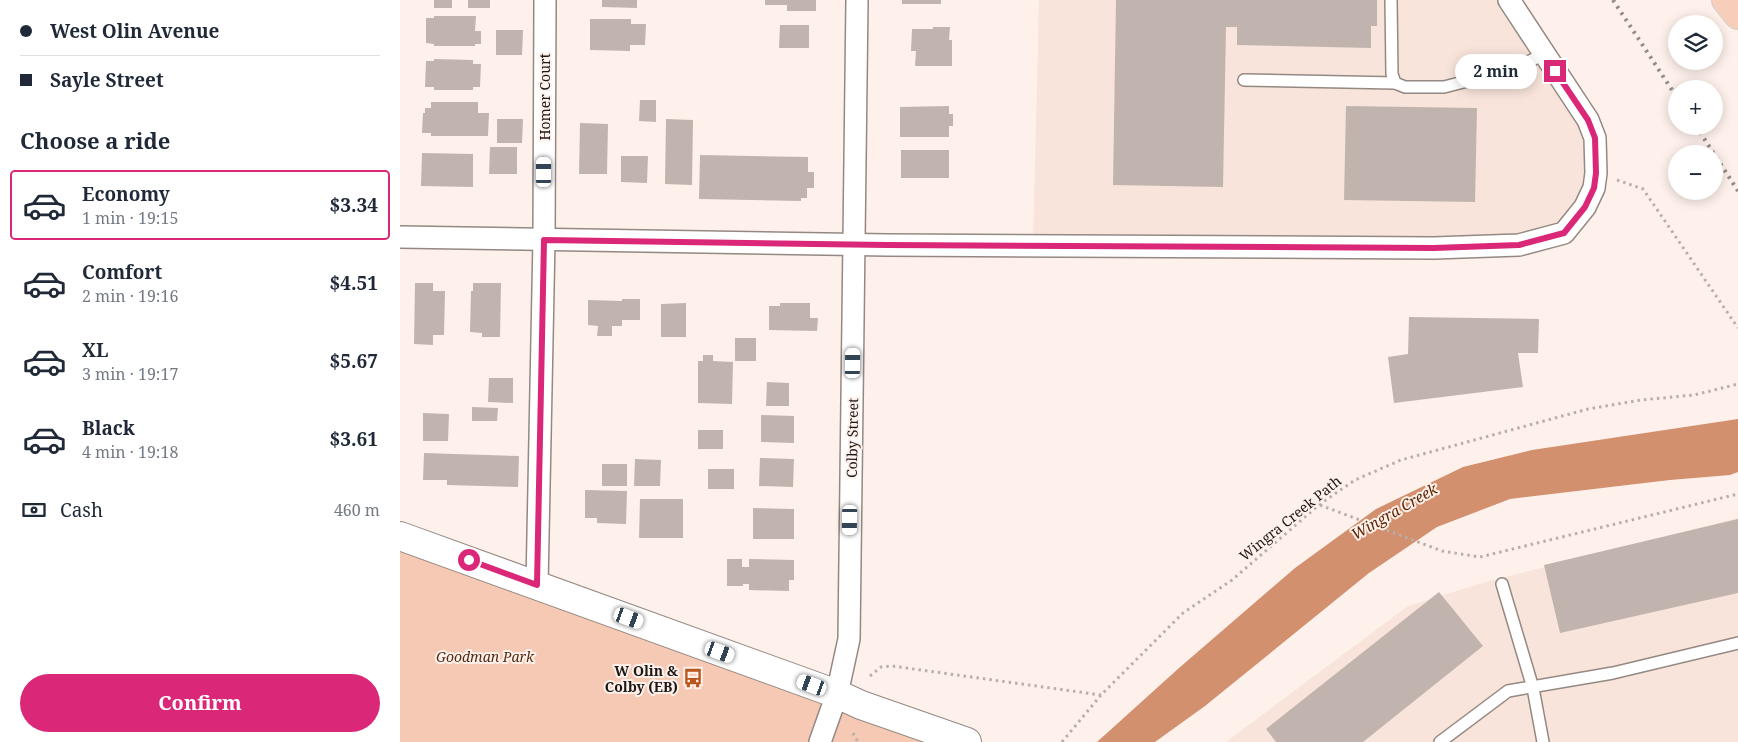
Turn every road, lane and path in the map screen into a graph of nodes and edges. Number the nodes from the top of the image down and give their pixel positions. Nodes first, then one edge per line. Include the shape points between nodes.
1 (545, 0) edge
2 (857, 0) edge
3 (1391, 0) edge
4 (1508, 0) edge
5 (1726, 0) edge
6 (1738, 15) edge
7 (1544, 54) junction
8 (1244, 80) dead end
9 (1395, 83) junction
10 (1596, 173) junction
11 (400, 237) edge
12 (544, 240) junction
13 (854, 244) junction
14 (1738, 328) edge
15 (1738, 384) edge
16 (1738, 494) edge
17 (1320, 504) junction
18 (400, 536) edge
19 (1502, 584) dead end
20 (537, 585) junction
21 (1738, 643) edge
22 (870, 676) dead end
23 (1533, 688) junction
24 (837, 694) junction
25 (1102, 696) junction
26 (853, 733) dead end
27 (820, 742) edge
28 (858, 742) edge
29 (968, 742) edge
30 (1062, 742) edge
31 (1440, 742) edge
32 (1543, 742) edge

1 - 12 street, Homer Court
2 - 13 street, Colby Street
3 - 9 lane via 1392,74
4 - 7 street
5 - 6 main road
7 - 9 lane via 1514,69 1444,87 1405,87
7 - 10 street via 1588,120 1595,138
8 - 9 lane
10 - 13 street via 1594,188 1585,207 1564,233 1519,245 1424,248
10 - 14 path via 1643,189
11 - 12 street
12 - 13 street
12 - 20 street, Homer Court
13 - 24 street, Colby Street via 849,639
15 - 17 path, Wingra Creek Path via 1694,395 1588,409 1401,460 1355,480
16 - 17 path via 1480,558 1442,551
17 - 25 path, Wingra Creek Path via 1232,580 1183,613
18 - 20 street
19 - 23 lane
20 - 24 street
21 - 23 lane via 1613,673
22 - 25 path via 880,667 892,666
23 - 31 lane via 1508,692
23 - 32 lane
24 - 27 street, Colby Street
24 - 29 street
25 - 30 path, Wingra Creek Path
26 - 28 path

